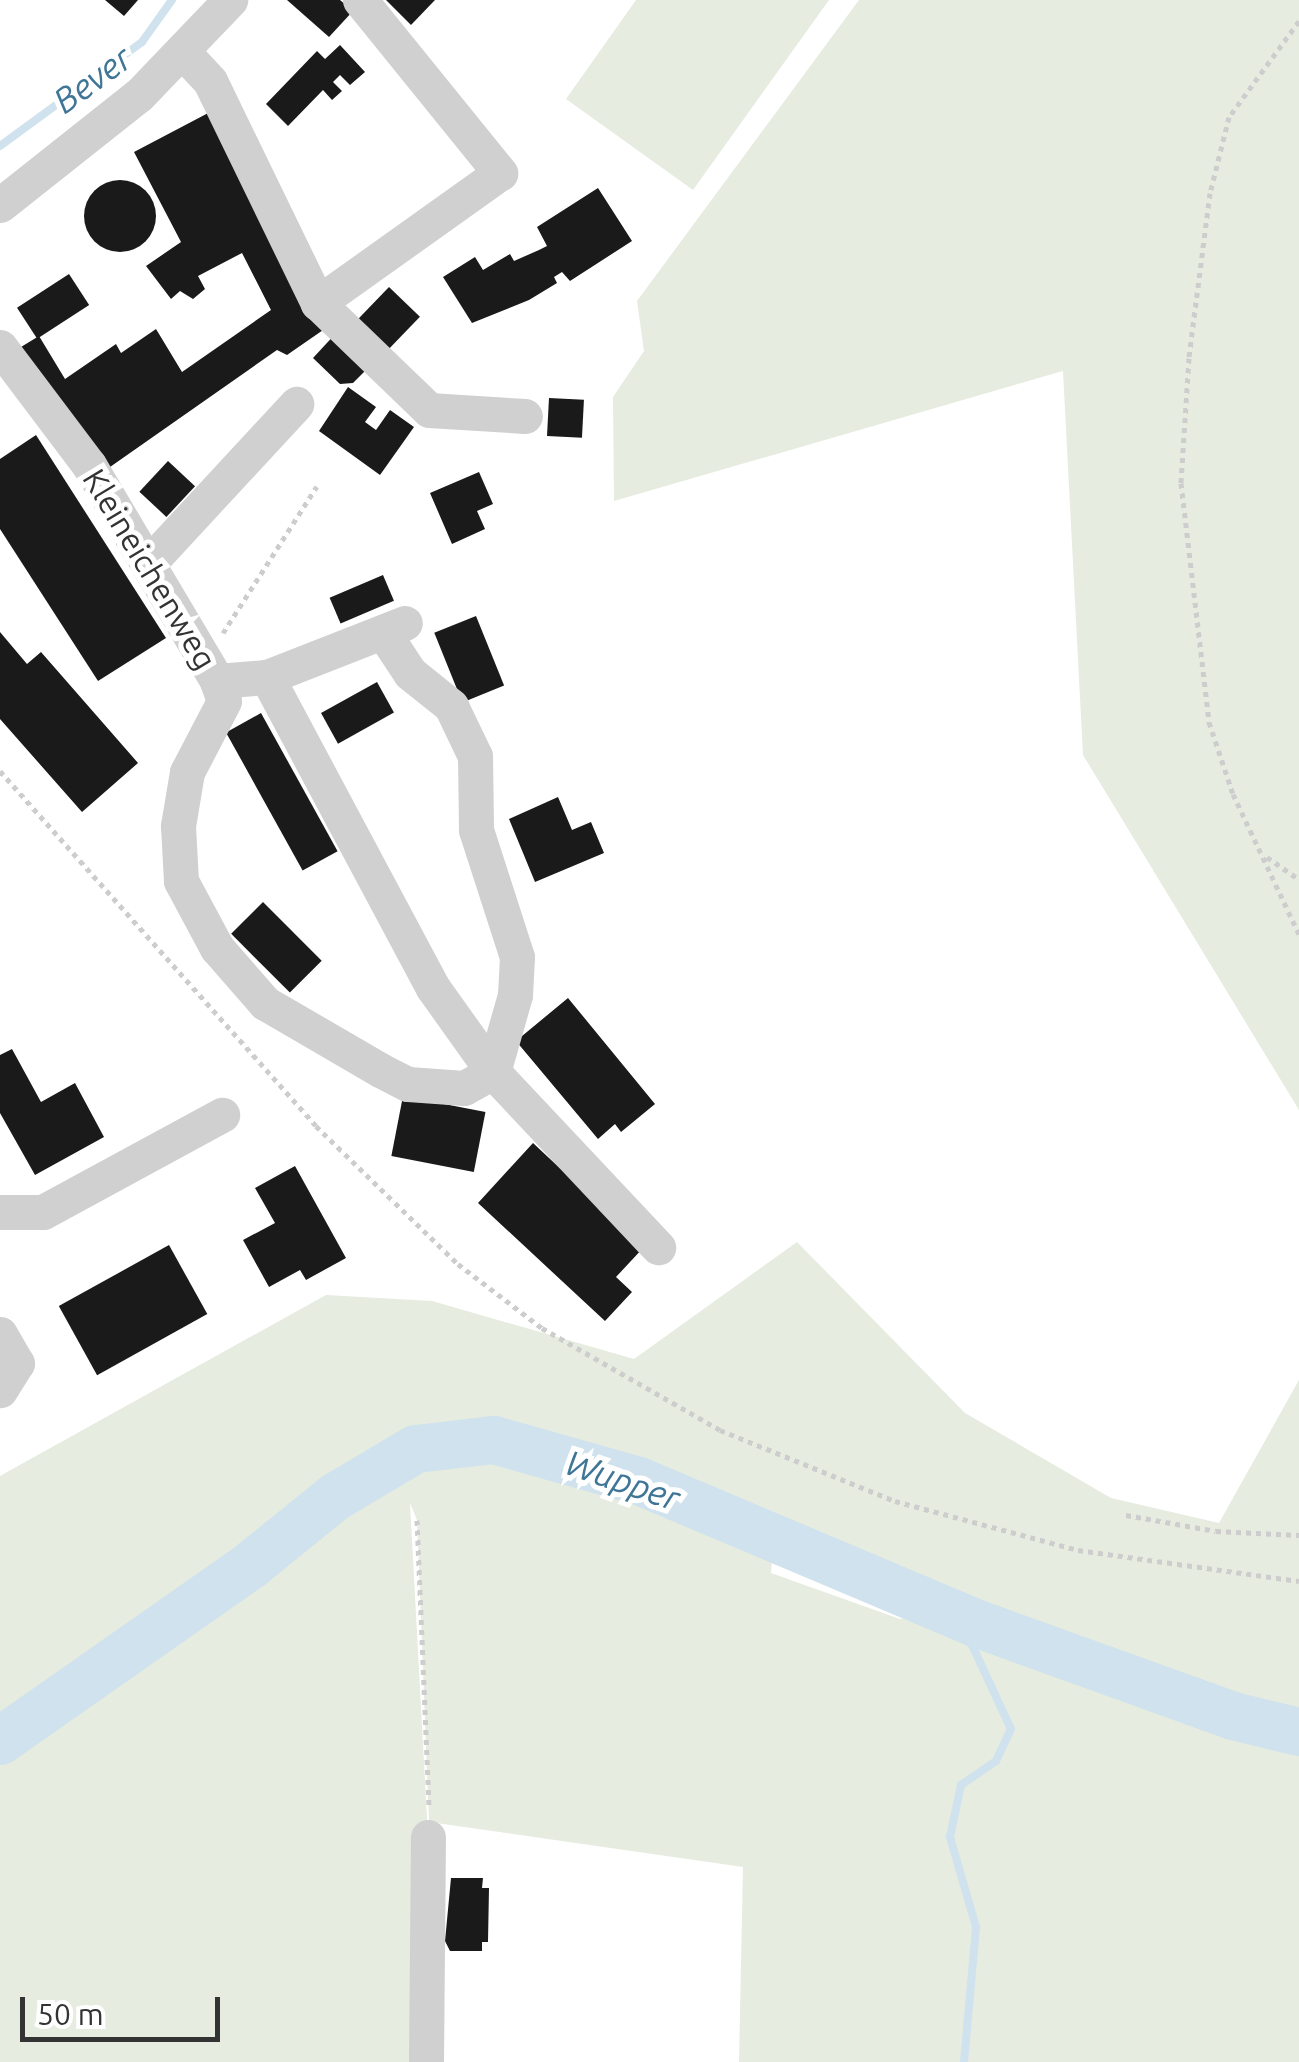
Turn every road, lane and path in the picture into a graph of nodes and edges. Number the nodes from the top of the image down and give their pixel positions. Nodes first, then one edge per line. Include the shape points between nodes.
1 (230, 0) edge
2 (360, 0) edge
3 (1299, 21) edge
4 (182, 51) junction
5 (0, 204) edge
6 (318, 303) junction
7 (0, 346) edge
8 (296, 404) dead end
9 (525, 416) dead end
10 (317, 486) dead end
11 (149, 563) junction
12 (193, 645) junction
13 (267, 677) junction
14 (217, 681) junction
15 (0, 771) edge
16 (1264, 855) junction
17 (1299, 880) edge
18 (1299, 934) edge
19 (492, 1072) junction
20 (222, 1115) dead end
21 (0, 1212) edge
22 (658, 1247) dead end
23 (0, 1334) edge
24 (0, 1390) edge
25 (1126, 1515) dead end
26 (417, 1520) dead end
27 (1299, 1534) edge
28 (1299, 1581) edge
29 (428, 1837) joint
30 (426, 2062) edge

1 - 4 street
2 - 6 street via 500,173
3 - 16 path via 1229,117 1210,193 1181,483 1209,722 1233,794
4 - 5 street via 64,160
4 - 6 street via 210,81
6 - 9 street via 429,410
7 - 11 street, Kleineichenweg via 89,466
8 - 11 street
10 - 12 path via 222,634
11 - 12 street, Kleineichenweg
12 - 14 street, Kleineichenweg
13 - 14 street, Kleineichenweg
13 - 19 street via 433,988
13 - 19 street, Kleineichenweg via 394,628 410,674 458,715 476,756 476,830 517,957 515,996
14 - 19 street via 224,701 187,772 178,826 181,881 217,948 266,1003 408,1084 464,1088
15 - 28 path via 316,1126 458,1264 542,1328 720,1430 895,1502 1078,1550
16 - 17 path
16 - 18 path
19 - 22 street
20 - 21 street via 43,1212
23 - 24 street via 16,1364
25 - 27 path via 1216,1530
26 - 29 path
29 - 30 street

